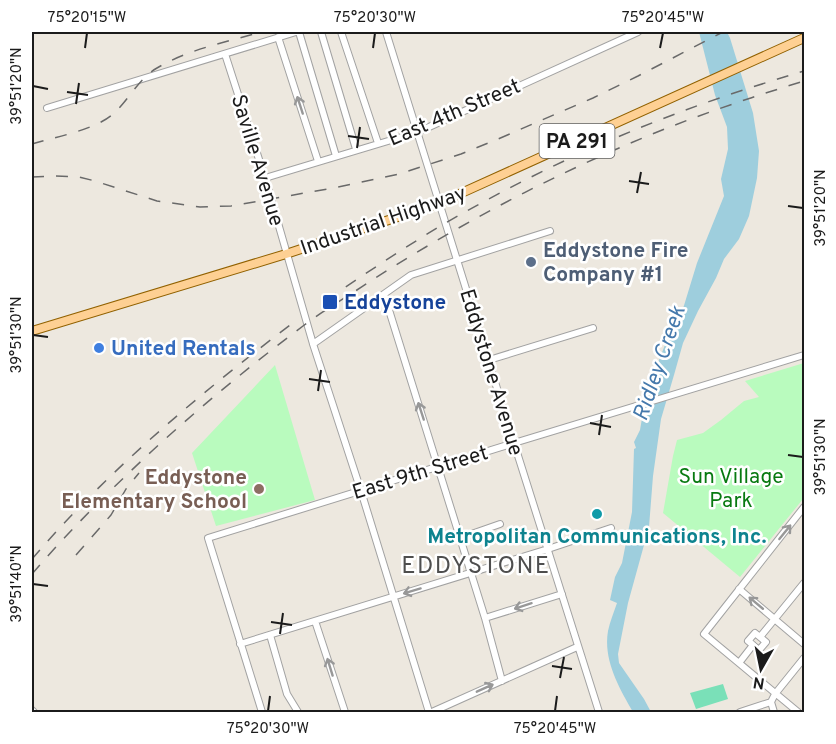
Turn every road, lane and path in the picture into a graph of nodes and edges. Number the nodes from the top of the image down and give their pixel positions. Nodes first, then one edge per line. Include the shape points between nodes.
1 (298, 32) edge
2 (321, 32) edge
3 (341, 32) edge
4 (387, 32) edge
5 (638, 32) edge
6 (278, 37) junction
7 (804, 38) edge
8 (225, 54) junction
9 (47, 108) dead end
10 (418, 132) junction
11 (378, 144) junction
12 (356, 149) junction
13 (336, 156) junction
14 (318, 161) junction
15 (265, 178) junction
16 (550, 231) dead end
17 (286, 254) junction
18 (458, 262) junction
19 (384, 294) junction
20 (593, 328) dead end
21 (32, 331) edge
22 (313, 344) junction
23 (804, 355) edge
24 (489, 360) junction
25 (514, 443) junction
26 (437, 467) junction
27 (361, 490) junction
28 (804, 507) edge
29 (500, 525) dead end
30 (611, 528) dead end
31 (460, 538) junction
32 (548, 549) junction
33 (470, 573) junction
34 (804, 583) edge
35 (739, 589) junction
36 (562, 594) junction
37 (394, 597) junction
38 (485, 618) junction
39 (774, 619) junction
40 (315, 621) junction
41 (270, 635) junction
42 (240, 644) junction
43 (804, 644) edge
44 (577, 647) junction
45 (804, 658) edge
46 (739, 663) junction
47 (502, 681) junction
48 (775, 694) junction
49 (771, 702) junction
50 (262, 712) edge
51 (298, 712) edge
52 (345, 712) edge
53 (430, 712) edge
54 (598, 712) edge
55 (740, 712) edge
56 (774, 712) edge
57 (798, 712) edge

1 - 6 street
1 - 13 street
2 - 12 street
3 - 11 street
4 - 10 street, Eddystone Avenue
5 - 10 street, East 4th Street
6 - 8 street
14 -> 6 street
7 - 17 main road, Industrial Highway / PA 291, bridge via 446,200
8 - 9 street
8 - 15 street, Saville Avenue
10 - 11 street, East 4th Street
10 - 18 street, Eddystone Avenue
11 - 12 street, East 4th Street
12 - 13 street, East 4th Street
13 - 14 street, East 4th Street
14 - 15 street, East 4th Street
15 - 17 street, Saville Avenue
16 - 18 street
17 - 21 main road, Industrial Highway / PA 291
17 - 22 street, Saville Avenue
18 - 19 street via 411,275
18 - 24 street, Eddystone Avenue
19 - 22 street
26 -> 19 street
20 - 24 street
22 - 27 street, Saville Avenue
23 - 25 street, East 9th Street
24 - 25 street, Eddystone Avenue
25 - 26 street, East 9th Street
25 - 32 street, Eddystone Avenue
26 - 27 street, East 9th Street
26 - 31 street
27 - 37 street, Saville Avenue
27 - 42 street, East 9th Street via 208,538
35 -> 28 street
29 - 31 street
30 - 32 street
31 - 33 street
32 - 33 street
32 - 36 street, Eddystone Avenue
33 -> 37 street
33 - 38 street
34 - 39 street
39 -> 35 street
35 - 46 street via 704,634
36 -> 38 street
36 - 44 street, Eddystone Avenue
37 - 40 street
37 - 53 street, Saville Avenue
38 - 47 street
39 - 43 street
39 - 46 street via 760,637 766,642 759,650 753,645
40 - 41 street
52 -> 40 street
41 - 42 street
41 - 51 street via 288,694
42 - 50 street
44 - 47 street
44 - 54 street, Eddystone Avenue
45 - 48 street
46 - 48 street
53 -> 47 street
48 - 49 street
48 - 57 street
49 - 55 street
49 - 56 street

